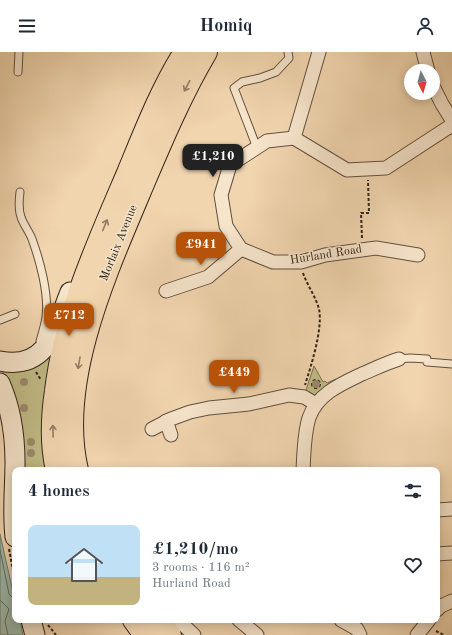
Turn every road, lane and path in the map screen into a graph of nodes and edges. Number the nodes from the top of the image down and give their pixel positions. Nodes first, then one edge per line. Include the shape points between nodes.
1 (19, 52) edge
2 (184, 52) edge
3 (206, 52) edge
4 (288, 52) edge
5 (319, 52) edge
6 (423, 52) edge
7 (426, 64) edge
8 (18, 72) dead end
9 (440, 100) edge
10 (452, 120) edge
11 (452, 125) edge
12 (294, 138) junction
13 (257, 148) junction
14 (368, 169) junction
15 (20, 192) dead end
16 (96, 248) junction
17 (241, 249) junction
18 (362, 250) junction
19 (418, 255) dead end
20 (301, 262) junction
21 (166, 291) dead end
22 (15, 314) dead end
23 (0, 320) edge
24 (34, 356) junction
25 (399, 359) joint
26 (0, 361) edge
27 (452, 364) edge
28 (315, 380) joint
29 (0, 383) edge
30 (302, 396) junction
31 (316, 404) junction
32 (166, 421) junction
33 (152, 429) dead end
34 (171, 435) dead end
35 (15, 467) edge
36 (57, 467) edge
37 (76, 467) edge
38 (303, 467) edge
39 (452, 509) edge
40 (440, 510) edge
41 (452, 553) edge
42 (440, 554) edge
43 (452, 602) edge
44 (440, 608) edge
45 (32, 623) edge
46 (47, 623) edge
47 (136, 623) edge
48 (160, 623) edge
49 (181, 623) edge
50 (242, 623) edge
51 (346, 623) edge
52 (35, 635) edge
53 (56, 635) edge
54 (145, 635) edge
55 (170, 635) edge
56 (194, 635) edge
57 (257, 635) edge
58 (360, 635) edge

1 - 8 lane
16 -> 2 highway, Morlaix Avenue via 150,120
3 -> 37 highway, Morlaix Avenue via 168,125 122,233 92,315 82,351 72,412
4 - 13 lane via 289,58 276,72 242,82 234,88
5 - 12 street
6 - 7 street
9 - 10 street
11 - 14 street via 386,168
12 - 13 street via 267,141
12 - 14 street via 347,170
13 - 17 street via 230,165 221,195 226,226
14 - 18 path via 368,212 361,213
15 - 24 lane via 20,217 35,249 46,306 42,334
16 - 24 street via 70,292 51,339 44,350
36 -> 16 highway, Morlaix Avenue via 53,445 53,408 57,377 74,307
17 - 20 street, Hurland Road via 273,262
17 - 21 street via 208,277
18 - 19 street, Hurland Road via 376,248
18 - 20 street, Hurland Road via 325,255
20 - 30 path via 303,274 320,315 315,355
22 - 23 lane
24 - 26 street via 15,362
25 - 27 lane via 421,358 427,359 427,362
25 - 31 street via 338,386
28 - 28 path via 320,385 316,388 312,386
29 - 35 street via 12,423
30 - 31 street
30 - 32 street via 289,395 249,404 205,408
31 - 38 street via 307,425
32 - 33 street
32 - 34 street
39 - 40 street
41 - 42 street
43 - 44 street
45 - 52 street
46 - 53 path
47 - 54 highway
48 - 55 highway
49 - 56 street
50 - 57 street
51 - 58 street via 357,629

